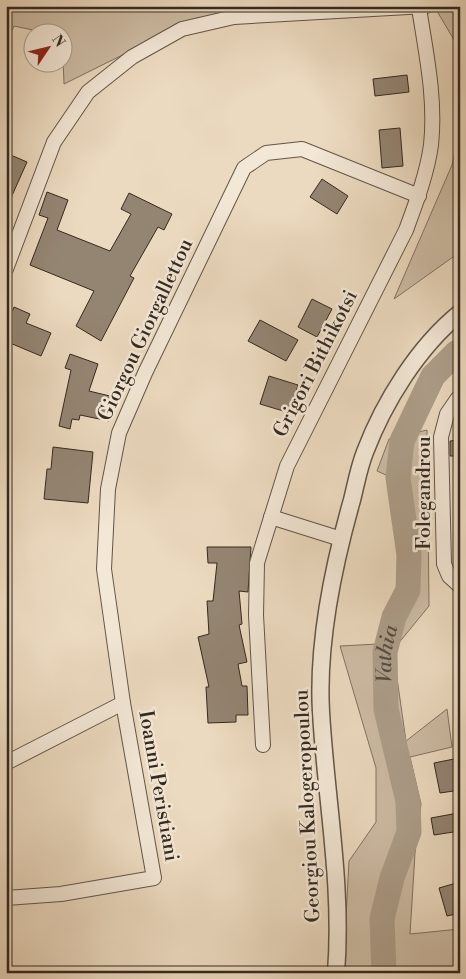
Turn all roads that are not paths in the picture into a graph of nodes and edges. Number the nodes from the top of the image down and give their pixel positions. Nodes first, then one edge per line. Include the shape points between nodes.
1 (423, 7) edge
2 (418, 196) junction
3 (6, 268) edge
4 (460, 313) edge
5 (458, 398) dead end
6 (271, 517) junction
7 (341, 539) junction
8 (460, 586) edge
9 (123, 703) junction
10 (263, 745) dead end
11 (6, 763) edge
12 (6, 898) edge
13 (336, 973) edge

1 - 2 street, Grigori Bithikotsi via 432,93 431,145
1 - 3 street via 234,16 182,30 132,57 88,92 54,142
2 - 6 street, Grigori Bithikotsi via 406,230 287,466
2 - 9 street, Giorgou Giorgallettou via 302,149 266,153 244,168 119,433 108,489 104,569
4 - 7 street, Georgiou Kalogeropoulou via 448,322 417,359 388,402 364,452
5 - 8 street, Folegandrou via 447,414 441,437 444,564 449,576
6 - 7 street
6 - 10 street, Grigori Bithikotsi via 257,563 256,615
7 - 13 street, Georgiou Kalogeropoulou via 324,633 321,711 338,890
9 - 11 street
9 - 12 street, Ioanni Peristiani via 154,878 61,894

